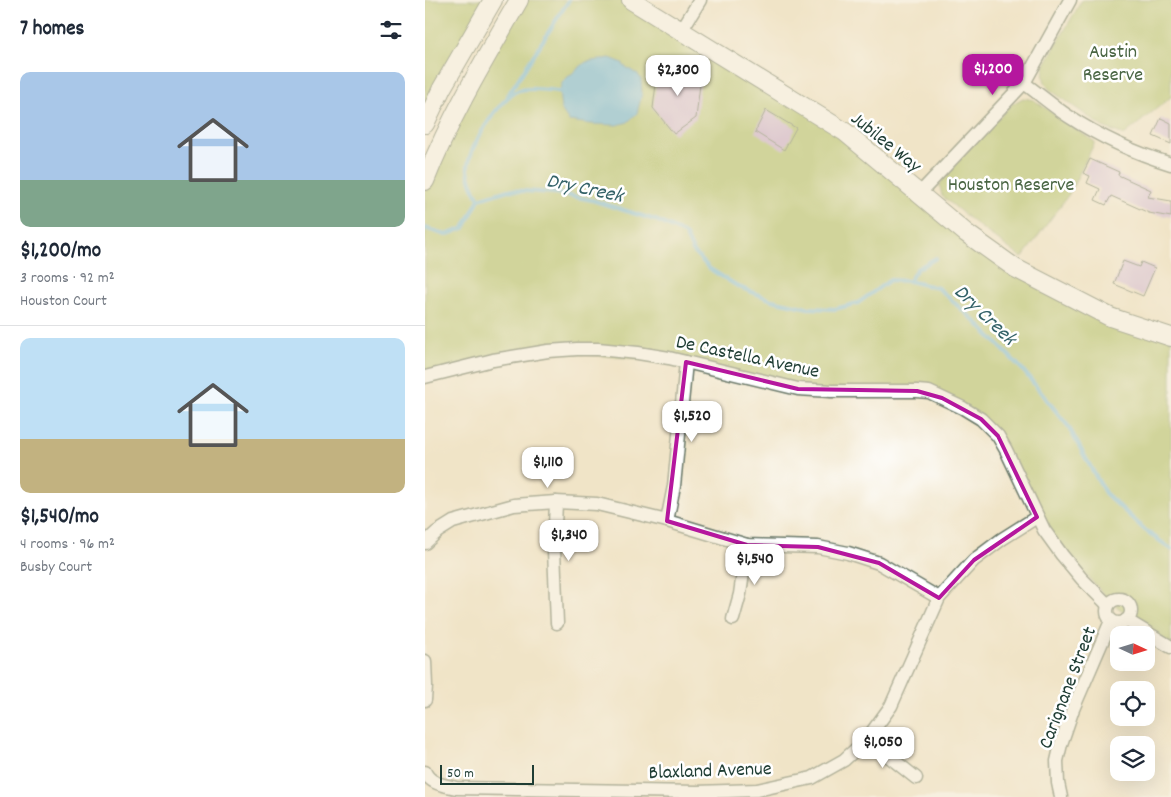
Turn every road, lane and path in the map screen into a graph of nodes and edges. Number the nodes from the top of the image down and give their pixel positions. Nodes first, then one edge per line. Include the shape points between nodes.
1 (493, 0) edge
2 (519, 0) edge
3 (631, 0) edge
4 (700, 0) edge
5 (1070, 0) edge
6 (681, 31) junction
7 (1024, 83) junction
8 (425, 124) edge
9 (1171, 164) edge
10 (425, 181) edge
11 (919, 194) junction
12 (1171, 337) edge
13 (686, 362) junction
14 (425, 377) edge
15 (556, 502) junction
16 (1037, 517) junction
17 (667, 521) junction
18 (425, 543) edge
19 (747, 545) junction
20 (939, 598) junction
21 (1108, 605) junction
22 (733, 620) dead end
23 (1126, 620) junction
24 (1111, 621) junction
25 (557, 623) dead end
26 (1171, 647) edge
27 (425, 661) edge
28 (425, 700) edge
29 (867, 739) junction
30 (425, 772) edge
31 (916, 778) dead end
32 (553, 793) edge
33 (1061, 797) edge

1 - 8 street
2 - 10 street via 451,122
3 - 6 street, Jubilee Way
4 - 6 street
5 - 7 street
6 - 11 street, Jubilee Way via 845,132
7 - 9 street via 1097,133
7 - 11 street
11 - 12 street, Jubilee Way via 1015,268 1110,317
13 - 14 street, De Castella Avenue via 598,349 548,350
13 - 16 street, De Castella Avenue via 798,389 929,392 981,419 999,436
13 - 17 street via 674,486
15 - 17 street via 597,504
15 - 18 street via 514,505 453,522
15 - 25 street
16 - 20 street, Blaxland Avenue via 974,560
16 - 21 street, De Castella Avenue via 1062,555
17 - 19 street
19 - 20 street via 818,547 848,553 879,563
19 - 22 street
20 - 29 street, Blaxland Avenue via 891,706
21 - 23 street via 1115,600 1127,604 1130,612
21 - 24 street
23 - 24 street
23 - 26 street
24 - 33 street, Carignane Street via 1061,744 1057,762
27 - 28 street
29 - 31 street
29 - 32 street, Blaxland Avenue via 844,760 812,778 757,790
30 - 32 street, Blaxland Avenue via 435,783 456,788

